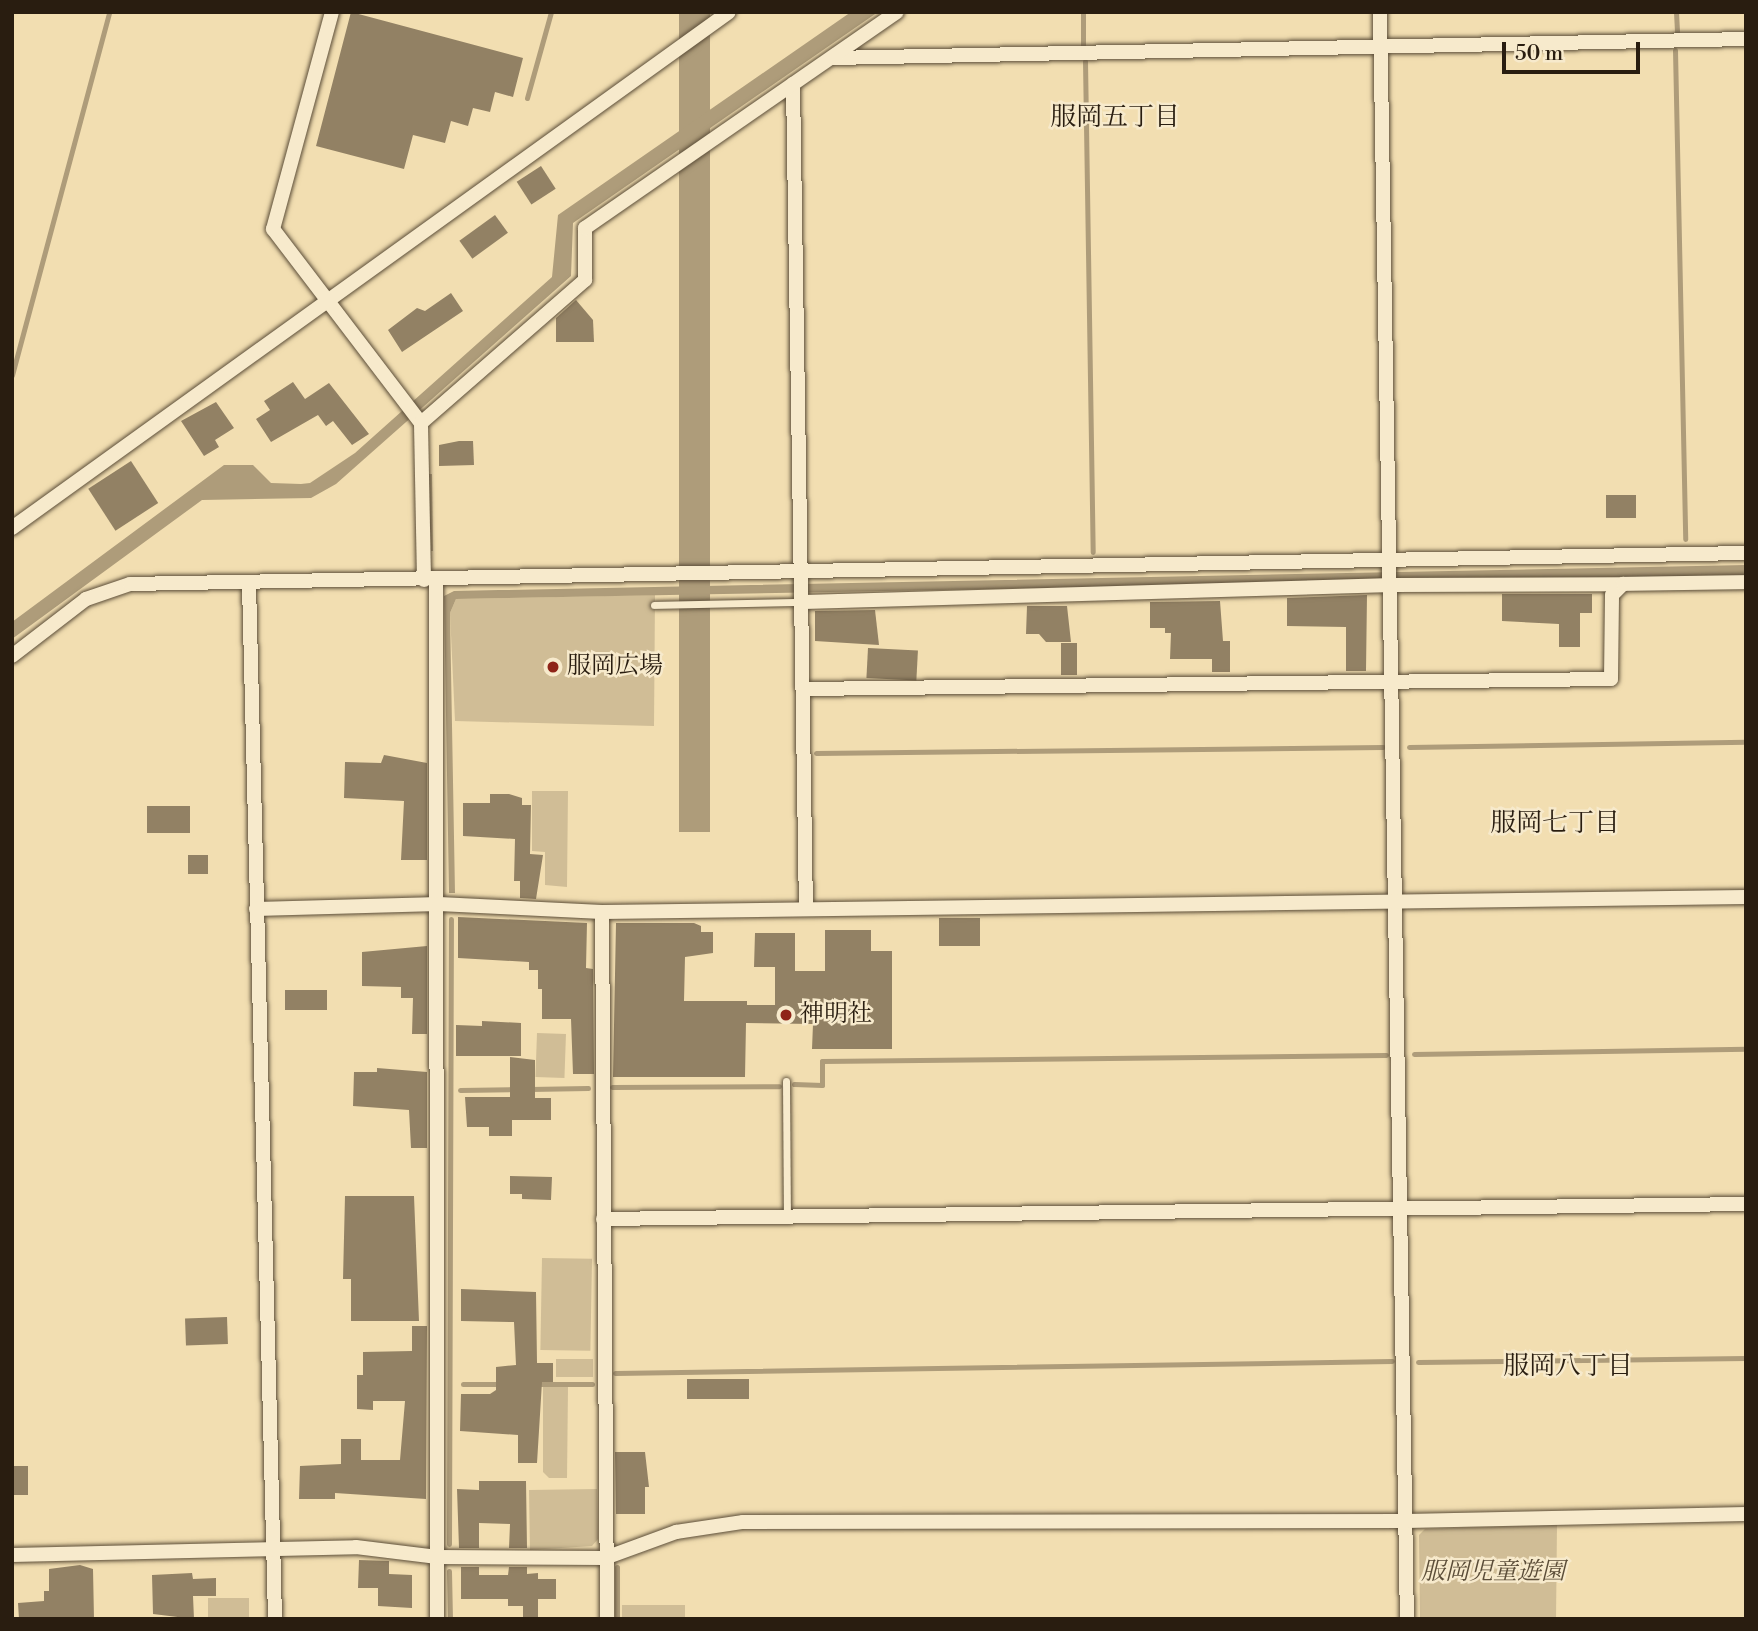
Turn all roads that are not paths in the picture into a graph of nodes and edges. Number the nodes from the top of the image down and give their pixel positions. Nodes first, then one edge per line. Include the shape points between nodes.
1 (332, 12) edge
2 (729, 12) edge
3 (897, 12) edge
4 (1380, 12) edge
5 (1746, 39) edge
6 (1381, 46) junction
7 (832, 58) junction
8 (793, 84) junction
9 (322, 299) junction
10 (419, 421) junction
11 (12, 528) edge
12 (1746, 553) edge
13 (1392, 560) junction
14 (804, 572) junction
15 (430, 579) junction
16 (1746, 582) edge
17 (249, 584) junction
18 (1393, 584) junction
19 (1623, 584) junction
20 (804, 602) junction
21 (654, 605) dead end
22 (12, 656) edge
23 (1394, 681) junction
24 (804, 689) junction
25 (1746, 897) edge
26 (1397, 901) junction
27 (439, 904) junction
28 (806, 907) junction
29 (256, 909) junction
30 (602, 912) junction
31 (786, 1081) dead end
32 (1746, 1204) edge
33 (1402, 1209) junction
34 (787, 1216) junction
35 (603, 1219) junction
36 (1746, 1514) edge
37 (1406, 1521) junction
38 (273, 1547) junction
39 (12, 1555) edge
40 (437, 1557) junction
41 (605, 1558) junction
42 (275, 1619) edge
43 (437, 1619) edge
44 (607, 1619) edge
45 (1407, 1619) edge

1 - 9 street via 273,229
2 - 9 street
3 - 7 street
4 - 6 street
5 - 6 street
6 - 7 street
6 - 13 street
7 - 8 street
8 - 10 street via 585,228 585,280
8 - 14 street
9 - 10 street
9 - 11 street
10 - 15 street
12 - 13 street
13 - 14 street
13 - 18 street
14 - 15 street
14 - 20 street
15 - 17 street
15 - 27 street
16 - 19 street
17 - 22 street via 130,584 105,590
17 - 29 street
18 - 19 street
18 - 20 street
18 - 23 street
19 - 23 street via 1612,595 1611,679
20 - 21 lane
20 - 24 street
23 - 24 street
23 - 26 street
24 - 28 street
25 - 26 street
26 - 28 street
26 - 33 street
27 - 29 street
27 - 30 street
27 - 40 street
28 - 30 street
29 - 38 street
30 - 35 street
31 - 34 lane
32 - 33 street
33 - 34 street
33 - 37 street
34 - 35 street
35 - 41 street
36 - 37 street
37 - 41 street via 743,1522 676,1532
37 - 45 street
38 - 39 street
38 - 40 street via 356,1548
38 - 42 street
40 - 41 street
40 - 43 street
41 - 44 street

